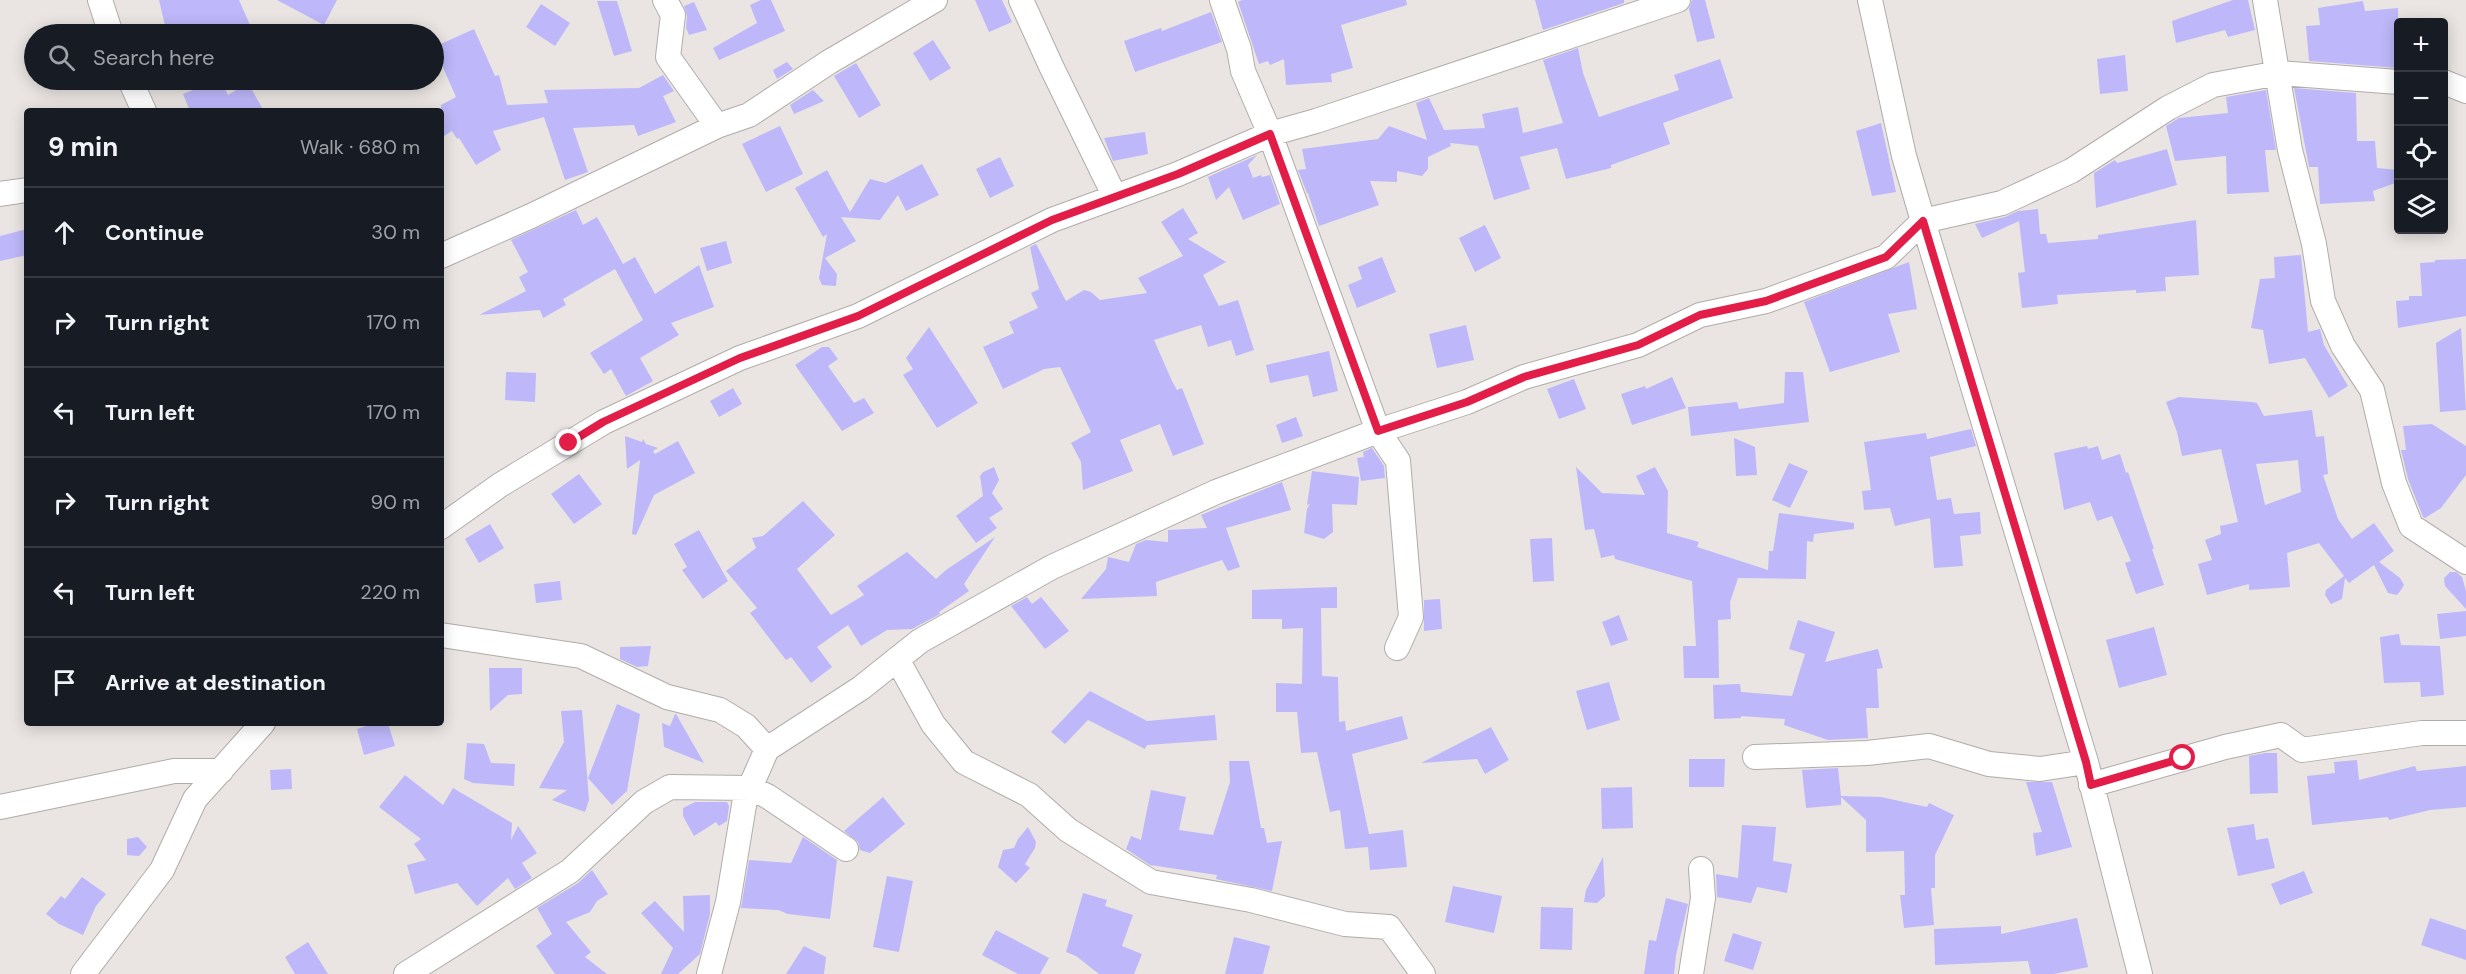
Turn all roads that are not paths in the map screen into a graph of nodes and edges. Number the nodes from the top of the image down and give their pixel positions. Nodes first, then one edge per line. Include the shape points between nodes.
1 (100, 0) edge
2 (665, 0) edge
3 (935, 0) edge
4 (1021, 0) edge
5 (1222, 0) edge
6 (1678, 0) edge
7 (1870, 0) edge
8 (2265, 0) edge
9 (108, 24) edge
10 (2279, 73) junction
11 (2394, 82) edge
12 (2448, 84) edge
13 (135, 90) edge
14 (2466, 91) edge
15 (143, 108) edge
16 (717, 126) junction
17 (1270, 134) junction
18 (24, 190) edge
19 (0, 194) edge
20 (1115, 197) junction
21 (1923, 221) junction
22 (444, 255) edge
23 (1378, 431) junction
24 (444, 525) edge
25 (2466, 562) edge
26 (444, 635) edge
27 (1397, 648) dead end
28 (897, 659) junction
29 (260, 726) edge
30 (2466, 733) edge
31 (767, 749) junction
32 (1755, 758) dead end
33 (221, 771) junction
34 (2089, 773) junction
35 (750, 788) junction
36 (0, 807) edge
37 (846, 849) dead end
38 (1701, 869) dead end
39 (83, 974) edge
40 (406, 974) edge
41 (709, 974) edge
42 (1423, 974) edge
43 (1691, 974) edge
44 (2140, 974) edge

1 - 9 street
2 - 16 street via 673,15 668,57
3 - 16 street via 829,62 749,115
4 - 20 street
5 - 17 street via 1243,71
6 - 17 street
7 - 21 street via 1904,156
8 - 10 street
10 - 11 street
10 - 21 street via 2213,85 2168,108 2071,171 2002,203
10 - 25 street via 2290,150 2314,244 2323,301 2343,346 2372,390 2394,483 2412,526
12 - 14 street
13 - 15 street
16 - 22 street
17 - 20 street
17 - 23 street
18 - 19 street
20 - 24 street via 1052,220 858,316 740,358 603,422 500,485
21 - 23 street via 1886,257 1766,301 1700,315 1638,345 1524,377 1467,402
21 - 34 street
23 - 27 street via 1398,461 1411,617
23 - 28 street via 1216,492 1052,567 920,641
26 - 31 street via 580,656 667,697 720,710 746,726
28 - 31 street via 861,688
28 - 42 street via 933,724 964,762 1029,795 1068,830 1127,868 1151,882 1251,900 1345,924 1389,927
29 - 33 street
30 - 34 street via 2422,733 2302,750 2281,735
31 - 35 street
32 - 34 street via 1929,746 1989,764
33 - 36 street via 174,771
33 - 39 street via 195,799 162,870
34 - 44 street
35 - 37 street
35 - 40 street via 670,788 644,802 570,871
35 - 41 street via 728,902
38 - 43 street via 1703,898

